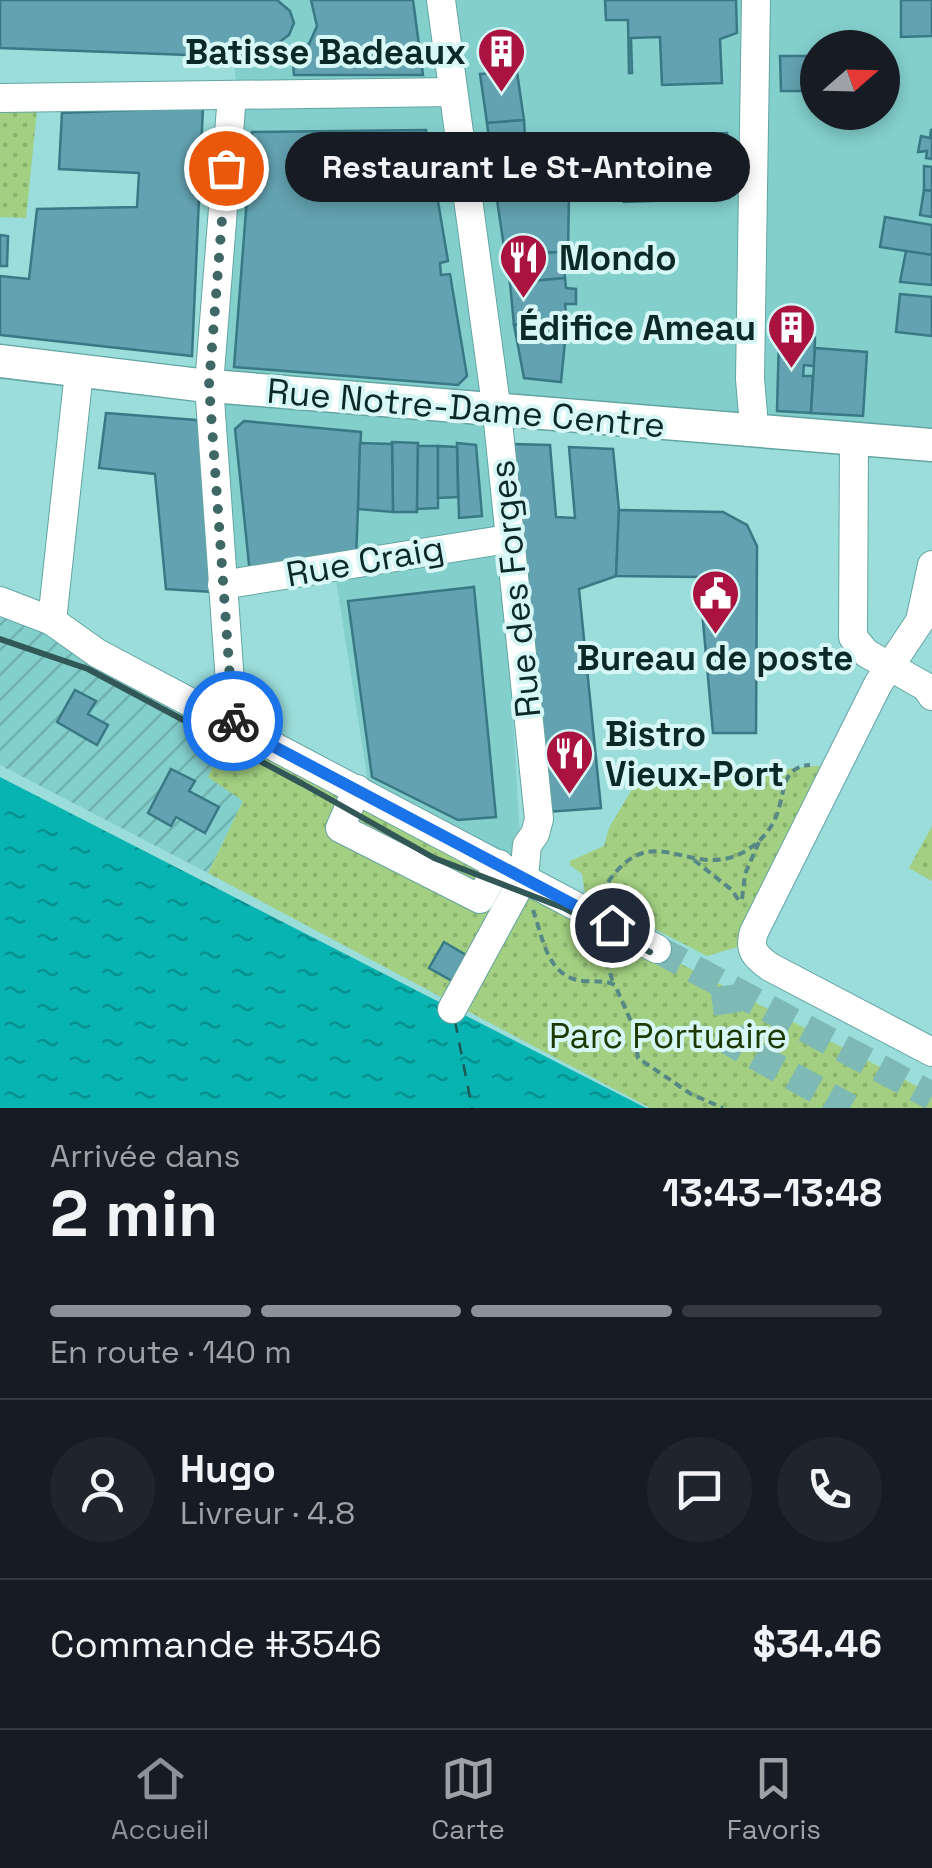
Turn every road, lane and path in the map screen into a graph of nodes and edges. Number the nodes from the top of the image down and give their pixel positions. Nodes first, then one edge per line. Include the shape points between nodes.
1 (441, 0) edge
2 (756, 0) edge
3 (453, 92) junction
4 (232, 95) junction
5 (0, 98) edge
6 (0, 361) edge
7 (79, 372) junction
8 (209, 385) junction
9 (496, 412) junction
10 (749, 432) junction
11 (854, 439) junction
12 (932, 445) edge
13 (508, 538) junction
14 (932, 565) edge
15 (222, 585) junction
16 (0, 601) edge
17 (52, 621) junction
18 (891, 667) junction
19 (932, 696) edge
20 (233, 725) junction
21 (832, 776) junction
22 (357, 790) junction
23 (690, 857) junction
24 (512, 870) junction
25 (599, 896) dead end
26 (741, 905) dead end
27 (656, 949) tunnel mouth
28 (452, 1009) dead end
29 (928, 1041) edge
30 (723, 1108) edge

1 - 3 street, Rue des Forges
2 - 10 street
3 - 4 street
3 - 9 street, Rue des Forges
4 - 5 street
4 - 8 street
6 - 7 main road, Rue Notre-Dame Centre
7 - 8 main road, Rue Notre-Dame Centre
7 - 17 street
8 - 9 main road, Rue Notre-Dame Centre
8 - 15 street
9 - 10 main road, Rue Notre-Dame Centre
9 - 13 street, Rue des Forges
10 - 11 main road, Rue Notre-Dame Centre
11 - 12 main road, Rue Notre-Dame Centre
11 - 18 street via 851,632 862,650
13 - 15 street, Rue Craig
13 - 24 street, Rue des Forges via 538,812 536,834
14 - 18 street via 920,621
15 - 20 street
16 - 17 street
17 - 20 street via 97,653
18 - 19 street
18 - 21 street
20 - 22 street
21 - 23 path via 812,765 798,767 760,841 732,857
21 - 29 street via 754,932 753,951 770,966
22 - 24 street
22 - 24 street via 340,828 480,900
23 - 25 path via 646,852 621,867
23 - 26 path
24 - 27 street
24 - 28 street
24 - 30 path via 557,970 573,979 612,983 633,1026 638,1058

